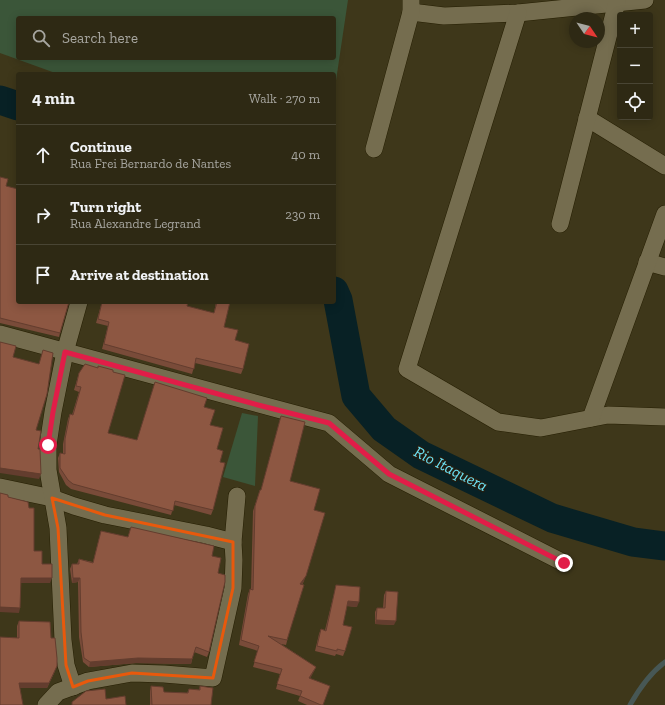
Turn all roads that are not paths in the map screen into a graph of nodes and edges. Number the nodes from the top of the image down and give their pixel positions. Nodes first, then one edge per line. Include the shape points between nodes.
1 (645, 0) edge
2 (617, 2) junction
3 (411, 6) edge
4 (518, 13) junction
5 (587, 118) junction
6 (374, 148) dead end
7 (665, 166) edge
8 (665, 214) edge
9 (560, 224) dead end
10 (647, 262) junction
11 (665, 267) edge
12 (78, 304) edge
13 (0, 334) edge
14 (65, 352) junction
15 (665, 417) edge
16 (591, 418) junction
17 (0, 487) edge
18 (237, 496) dead end
19 (52, 498) junction
20 (233, 542) junction
21 (564, 563) dead end
22 (73, 687) junction
23 (46, 705) edge

1 - 2 street
2 - 4 street
2 - 5 street
3 - 4 street via 444,16
3 - 6 street
4 - 16 street via 407,370 498,422 541,428
5 - 7 street
5 - 9 street
8 - 10 street
10 - 11 street
10 - 16 street
12 - 14 street
13 - 14 street
14 - 19 street via 48,445
14 - 21 street via 329,423 389,474
15 - 16 street via 608,415
17 - 19 street
18 - 20 street
19 - 20 street via 105,515
19 - 22 street via 58,528 62,640
20 - 22 street via 232,588 213,678 132,673 88,681
22 - 23 street via 58,692

